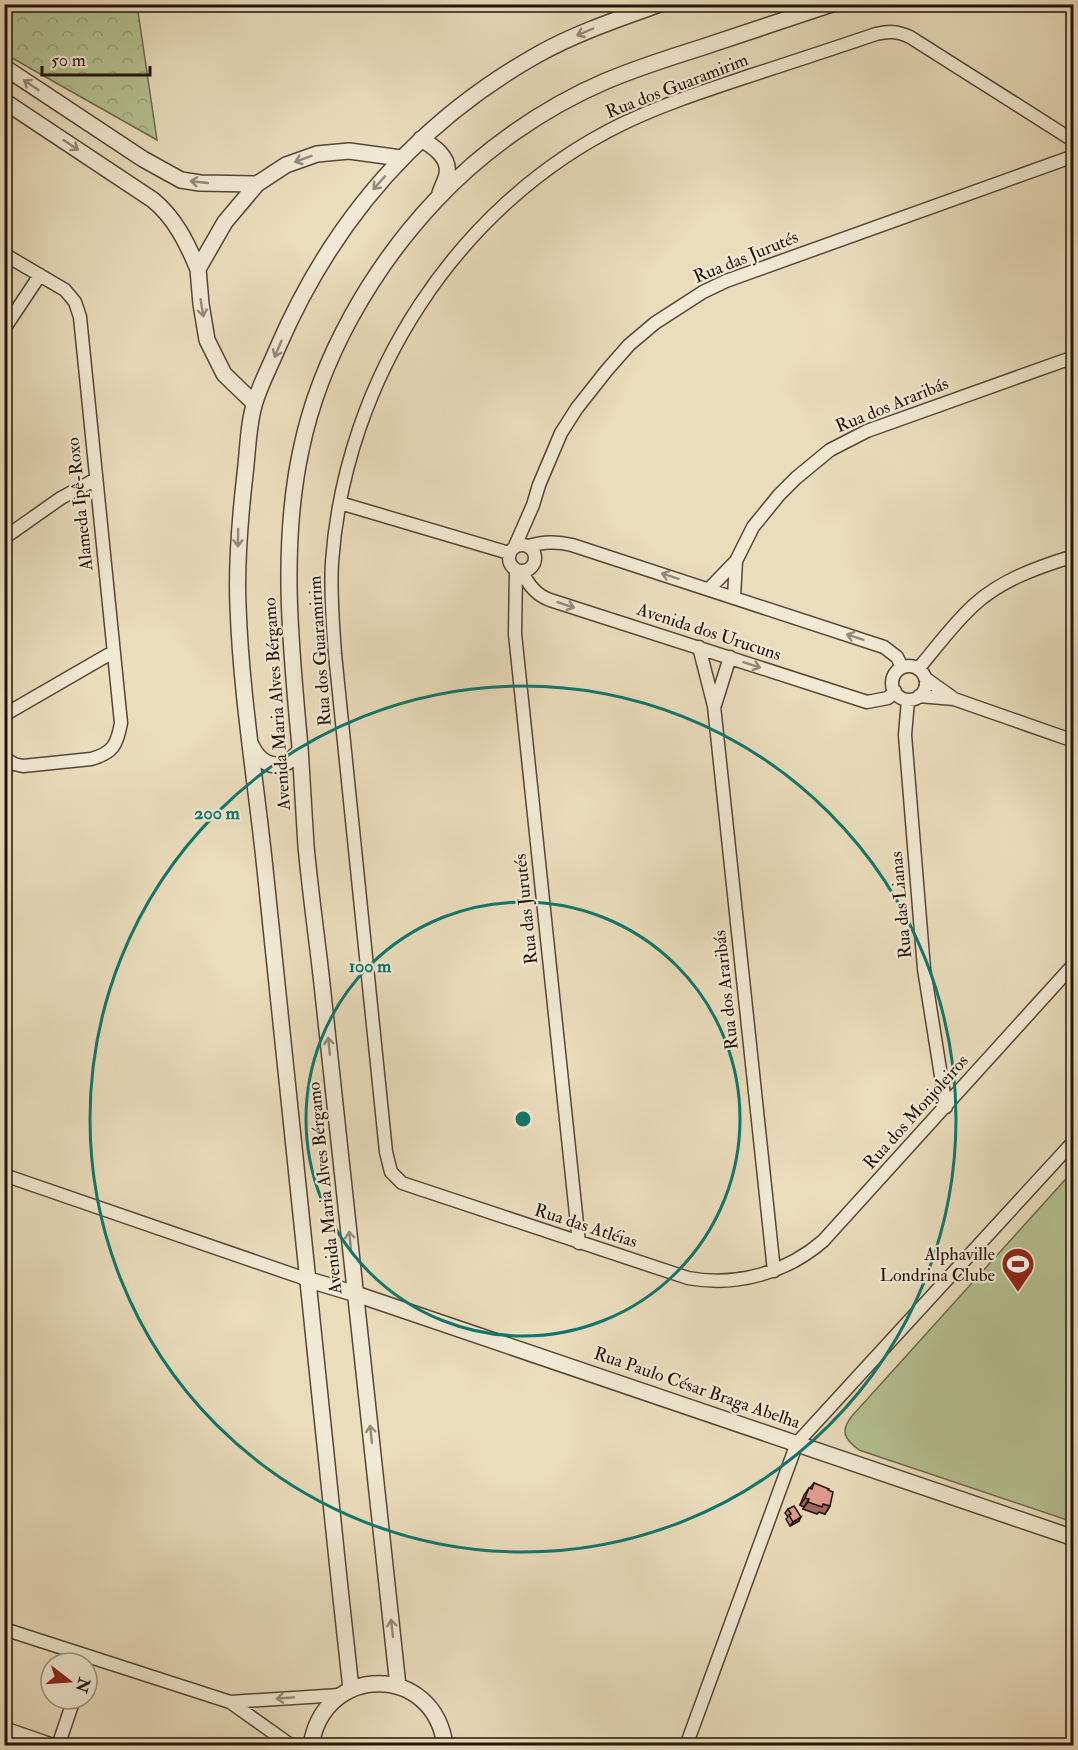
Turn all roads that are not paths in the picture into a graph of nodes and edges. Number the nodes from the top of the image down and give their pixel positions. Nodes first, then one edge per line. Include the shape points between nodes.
1 (660, 4) edge
2 (832, 4) edge
3 (4, 67) edge
4 (4, 101) edge
5 (421, 139) junction
6 (1074, 141) edge
7 (1074, 156) edge
8 (402, 158) junction
9 (257, 184) junction
10 (438, 198) junction
11 (4, 254) edge
12 (198, 269) junction
13 (40, 275) junction
14 (4, 329) edge
15 (1074, 357) edge
16 (254, 403) junction
17 (96, 479) junction
18 (340, 503) junction
19 (4, 538) edge
20 (528, 546) junction
21 (512, 550) junction
22 (1074, 556) edge
23 (736, 561) junction
24 (519, 571) junction
25 (709, 589) junction
26 (734, 597) junction
27 (699, 647) junction
28 (113, 652) junction
29 (730, 657) junction
30 (902, 668) junction
31 (921, 673) junction
32 (894, 691) junction
33 (914, 698) junction
34 (954, 699) junction
35 (714, 706) junction
36 (4, 715) edge
37 (1074, 741) edge
38 (250, 742) junction
39 (300, 752) junction
40 (4, 758) edge
41 (1074, 964) edge
42 (946, 1107) junction
43 (1074, 1141) edge
44 (4, 1174) edge
45 (394, 1176) joint
46 (579, 1243) junction
47 (774, 1271) junction
48 (306, 1279) junction
49 (356, 1294) junction
50 (797, 1443) junction
51 (1074, 1538) edge
52 (4, 1629) edge
53 (398, 1686) junction
54 (345, 1692) junction
55 (230, 1702) junction
56 (70, 1711) edge
57 (4, 1728) edge
58 (57, 1746) edge
59 (292, 1746) edge
60 (311, 1746) edge
61 (444, 1746) edge
62 (686, 1746) edge

1 -> 5 street, Avenida Maria Alves Bérgamo via 538,54 491,83
2 - 10 street, Avenida Maria Alves Bérgamo via 602,83 519,130
9 -> 3 street via 181,180
4 -> 12 street via 153,200 187,243
5 - 8 street, Avenida Maria Alves Bérgamo
5 - 10 street via 446,162 447,173
6 - 18 street, Rua dos Guaramirim via 895,31 712,88 591,140 516,195 485,224 416,309 378,380 356,436
7 - 21 street, Rua das Jurutés via 726,281 655,323 607,370 561,433
8 -> 9 street via 349,151 317,154 285,165
8 -> 16 street, Avenida Maria Alves Bérgamo via 335,240 292,315
9 - 12 street via 225,222
10 - 39 street, Avenida Maria Alves Bérgamo via 380,269 349,321 318,393 301,449 291,524 289,587
11 - 13 street, Alameda Ipê-Roxo
12 -> 16 street via 207,340 224,374
13 - 14 street
13 - 17 street, Alameda Ipê-Roxo via 70,296 80,317
15 - 23 street, Rua dos Araribás via 867,430 830,450 779,495 753,528
16 -> 38 street, Avenida Maria Alves Bérgamo via 238,529 238,605
17 - 19 street
17 - 28 street, Alameda Ipê-Roxo
18 - 21 street
18 - 45 street, Rua dos Guaramirim via 332,565 334,642 386,1152
20 - 21 street via 523,544
20 - 24 street via 535,561 530,568
25 -> 20 street via 572,544 558,541
21 - 24 street via 509,562
22 - 31 street via 1012,579 975,604
23 - 25 street, Rua dos Araribás
23 - 26 street, Rua dos Araribás
24 -> 27 street, Avenida dos Urucuns via 546,598
24 - 46 street, Rua das Jurutés via 515,634
25 - 26 street
30 -> 26 street via 897,657 884,647
27 - 29 street, Avenida dos Urucuns
27 - 35 street, Rua dos Araribás
28 - 36 street
28 - 40 street, Alameda Ipê-Roxo via 121,723 118,739 109,752 91,759 43,765 23,766
29 -> 32 street, Avenida dos Urucuns via 867,702 888,698
29 - 35 street, Rua dos Araribás
30 - 31 street via 913,667
30 - 32 street via 892,680
31 - 33 street via 925,688
31 - 34 street
32 - 33 street via 898,696
33 - 34 street
33 - 42 street, Rua das Lianas via 905,735 924,969
34 - 37 street
35 - 47 street, Rua dos Araribás
38 - 39 street via 256,757 269,764 284,764
38 - 48 street, Avenida Maria Alves Bérgamo
49 -> 39 street, Avenida Maria Alves Bérgamo via 307,851
41 - 42 street, Rua dos Monjoleiros
42 - 47 street, Rua dos Monjoleiros via 823,1241
43 - 50 street
44 - 48 street
45 - 46 street, Rua das Atléias via 402,1183
46 - 47 street, Rua das Atléias via 697,1280 739,1279
48 - 49 street, Rua Paulo César Braga Abelha
48 - 54 street, Avenida Maria Alves Bérgamo
49 - 50 street, Rua Paulo César Braga Abelha
53 -> 49 street, Avenida Maria Alves Bérgamo
50 - 51 street, Rua Paulo César Braga Abelha
50 - 62 street
52 - 55 street
53 - 54 street via 374,1683
53 - 61 street via 428,1705 440,1725
54 -> 55 street
54 - 60 street via 320,1718
55 - 59 street
56 - 58 street
57 - 58 street

